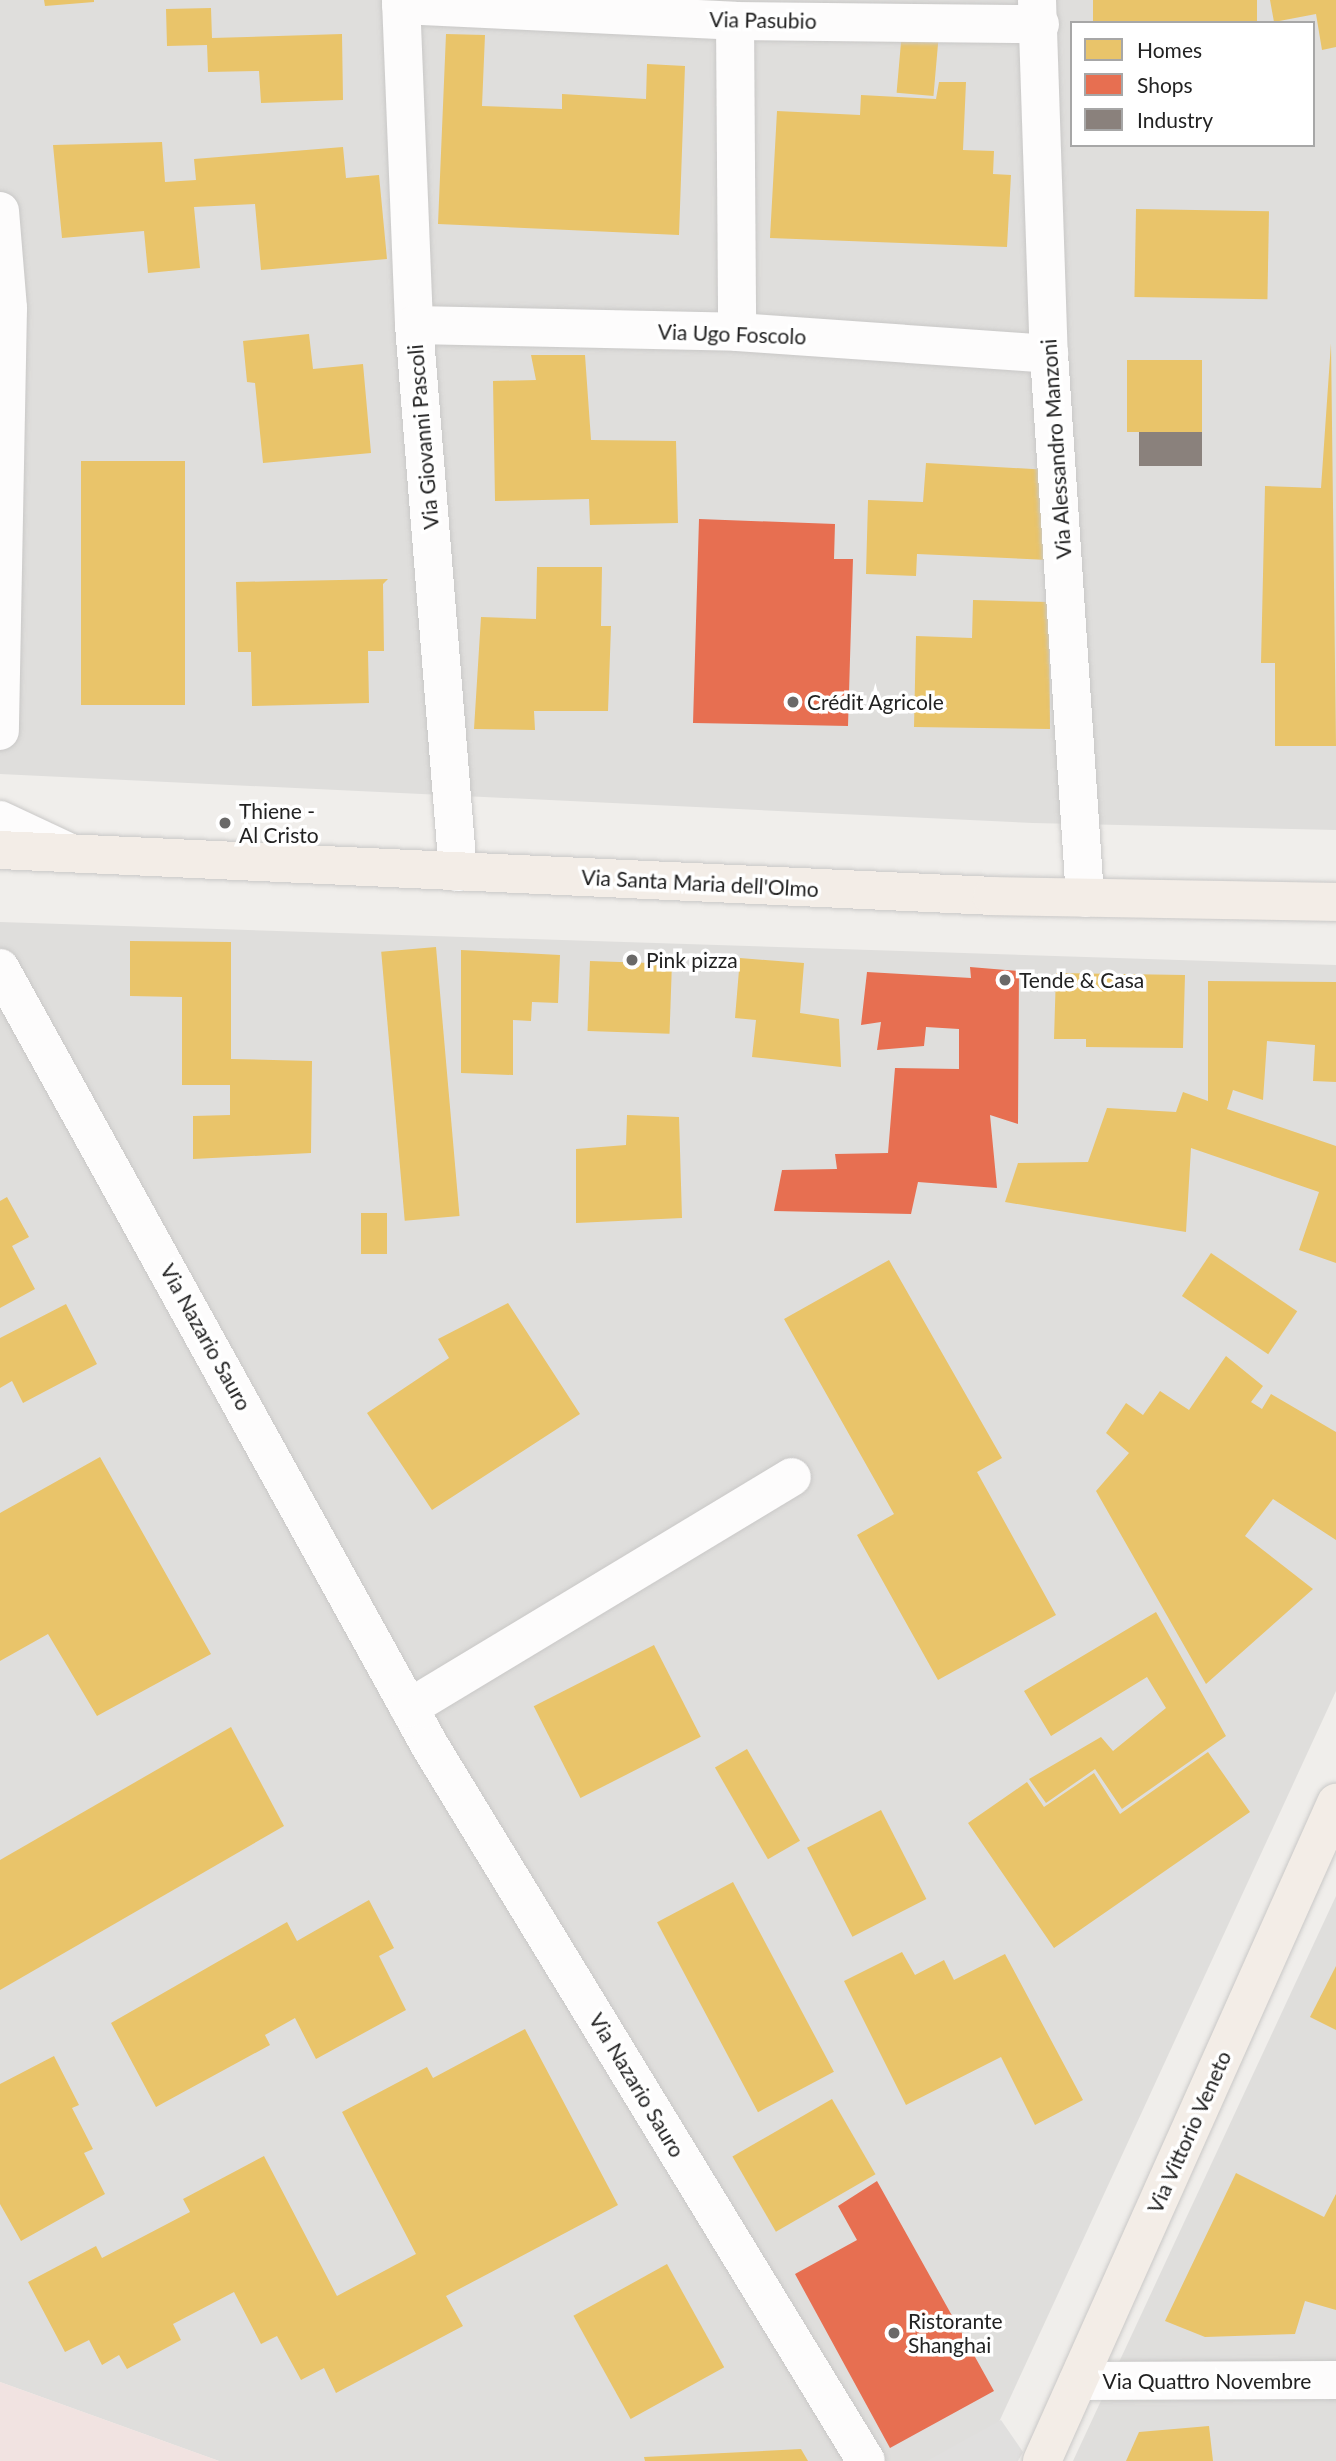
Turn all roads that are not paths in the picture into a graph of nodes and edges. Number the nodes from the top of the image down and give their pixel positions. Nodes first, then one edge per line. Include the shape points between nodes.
1 (401, 3) edge
2 (1039, 12) edge
3 (735, 21) junction
4 (0, 211) edge
5 (414, 325) junction
6 (737, 332) junction
7 (1049, 354) junction
8 (0, 731) edge
9 (0, 820) edge
10 (0, 850) edge
11 (64, 850) junction
12 (458, 872) junction
13 (1086, 898) junction
14 (1336, 902) edge
15 (0, 968) edge
16 (792, 1477) dead end
17 (409, 1708) junction
18 (1336, 1803) edge
19 (1336, 2380) edge
20 (1078, 2381) junction
21 (866, 2461) edge
22 (1042, 2461) edge

1 - 3 street, Via Pasubio
1 - 5 street, Via Giovanni Pascoli
2 - 3 street, Via Pasubio
2 - 7 street, Via Alessandro Manzoni
3 - 6 street
4 - 8 street via 8,308
5 - 6 street, Via Ugo Foscolo
5 - 12 street, Via Giovanni Pascoli
6 - 7 street, Via Ugo Foscolo
7 - 13 street, Via Alessandro Manzoni
9 - 11 street, Via Santa Maria dell'Olmo
10 - 11 main road, Via Santa Maria dell'Olmo
11 - 12 main road, Via Santa Maria dell'Olmo
12 - 13 main road, Via Santa Maria dell'Olmo
13 - 14 main road, Via Santa Maria dell'Olmo
15 - 17 street, Via Nazario Sauro
16 - 17 street
17 - 21 street, Via Nazario Sauro
18 - 20 main road, Via Vittorio Veneto
19 - 20 street, Via Quattro Novembre
20 - 22 main road, Via Vittorio Veneto

